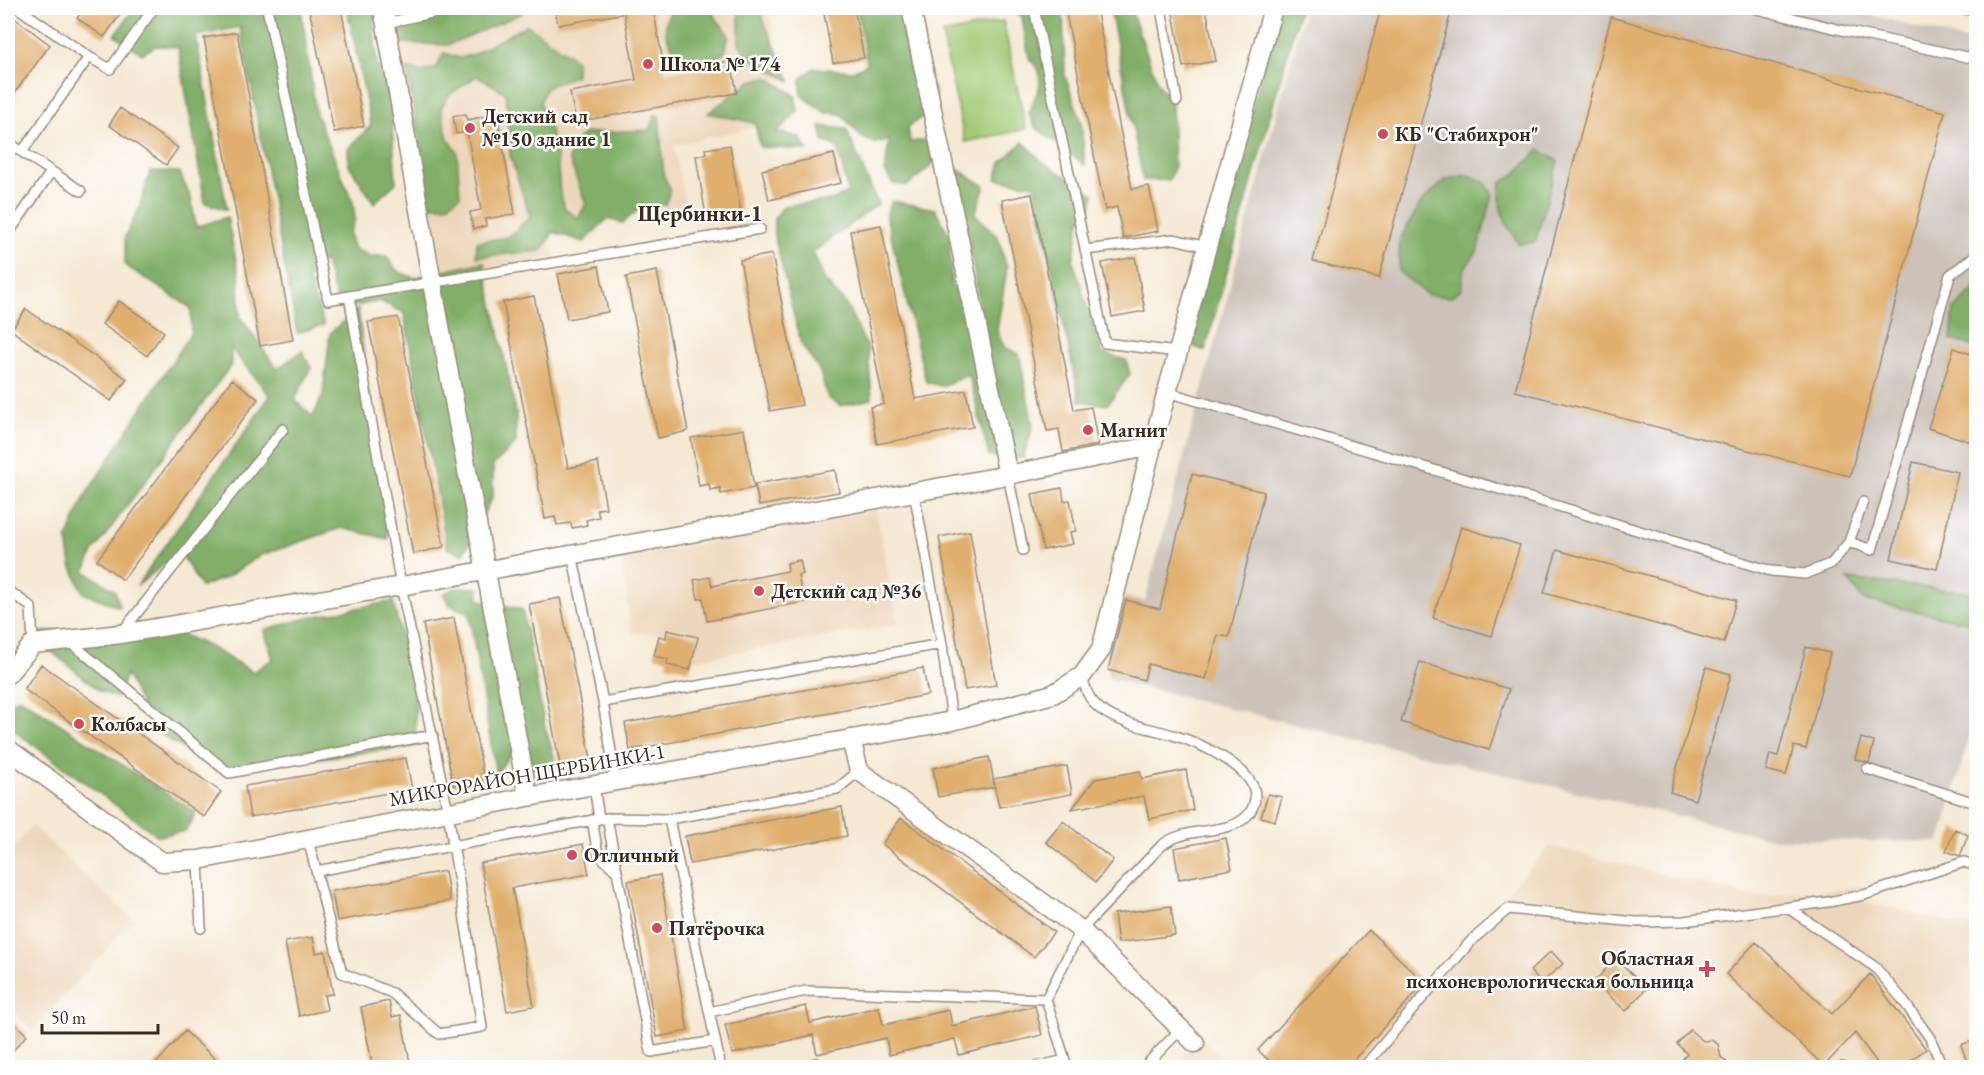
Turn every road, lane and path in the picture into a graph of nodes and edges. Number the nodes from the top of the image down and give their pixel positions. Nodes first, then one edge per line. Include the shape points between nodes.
1 (18, 8) edge
2 (154, 8) edge
3 (267, 8) edge
4 (454, 8) edge
5 (911, 8) edge
6 (1034, 8) edge
7 (1161, 8) edge
8 (1273, 8) edge
9 (1753, 8) edge
10 (1962, 8) edge
11 (1977, 12) edge
12 (385, 15) edge
13 (89, 57) junction
14 (1977, 59) edge
15 (1177, 101) dead end
16 (8, 142) edge
17 (22, 152) junction
18 (51, 172) junction
19 (81, 191) dead end
20 (760, 229) dead end
21 (8, 234) edge
22 (1206, 247) junction
23 (1085, 250) junction
24 (1977, 255) edge
25 (432, 283) junction
26 (349, 296) junction
27 (1177, 352) junction
28 (1167, 392) junction
29 (283, 429) dead end
30 (1152, 446) junction
31 (1008, 475) junction
32 (914, 492) junction
33 (1863, 502) dead end
34 (1849, 542) junction
35 (1023, 550) dead end
36 (572, 554) junction
37 (486, 570) junction
38 (401, 585) junction
39 (8, 590) edge
40 (121, 634) junction
41 (69, 640) junction
42 (33, 644) junction
43 (942, 644) junction
44 (8, 674) edge
45 (1083, 676) junction
46 (603, 702) junction
47 (952, 721) junction
48 (433, 735) junction
49 (851, 739) junction
50 (8, 749) edge
51 (1868, 769) dead end
52 (859, 771) junction
53 (616, 782) junction
54 (594, 786) junction
55 (528, 797) junction
56 (1977, 803) edge
57 (448, 812) junction
58 (599, 819) junction
59 (669, 819) junction
60 (308, 839) junction
61 (453, 846) junction
62 (198, 860) junction
63 (1977, 866) edge
64 (316, 871) junction
65 (616, 871) junction
66 (1788, 908) junction
67 (201, 928) dead end
68 (1081, 930) junction
69 (1046, 999) junction
70 (709, 1012) junction
71 (1181, 1029) junction
72 (715, 1041) junction
73 (1195, 1043) dead end
74 (816, 1063) dead end
75 (721, 1068) edge
76 (800, 1068) edge
77 (1031, 1068) edge
78 (1143, 1068) edge
79 (1363, 1068) edge
80 (1943, 1068) edge

1 - 13 lane
2 - 13 lane via 110,69
3 - 26 lane via 328,300
4 - 12 lane
5 - 31 street
6 - 23 lane
7 - 15 lane
8 - 22 street
9 - 14 lane
10 - 11 lane
12 - 25 street
13 - 17 lane
16 - 17 lane
17 - 18 lane
18 - 19 lane
18 - 21 lane
20 - 25 lane
22 - 23 lane via 1174,239
22 - 27 street
23 - 27 lane via 1105,343
24 - 34 lane via 1950,275 1872,550
25 - 26 lane
25 - 37 street
26 - 38 lane
27 - 28 street
28 - 30 street
28 - 34 lane via 1771,571 1805,574 1832,563
29 - 40 lane
30 - 31 street
30 - 45 street via 1101,650
31 - 32 street
31 - 35 lane
32 - 36 street
32 - 43 lane
33 - 34 lane
36 - 37 street
36 - 46 lane
37 - 38 street
37 - 55 street
38 - 40 street
38 - 48 lane
39 - 42 lane via 30,607
40 - 41 street
41 - 42 street
41 - 48 lane via 229,773
42 - 44 street
43 - 46 lane
43 - 47 lane
45 - 47 street, МИКРОРАЙОН ЩЕРБИНКИ-1 via 1053,694
45 - 68 lane via 1090,700 1106,713 1211,750 1248,777 1255,794 1248,815 1240,821 1167,841
46 - 53 lane
47 - 49 street, МИКРОРАЙОН ЩЕРБИНКИ-1
48 - 57 lane
49 - 52 street
49 - 53 street, МИКРОРАЙОН ЩЕРБИНКИ-1
50 - 62 street, МИКРОРАЙОН ЩЕРБИНКИ-1 via 162,862
51 - 56 lane
52 - 59 lane via 837,789
52 - 68 street
53 - 54 street, МИКРОРАЙОН ЩЕРБИНКИ-1
54 - 55 street, МИКРОРАЙОН ЩЕРБИНКИ-1
54 - 58 lane
55 - 57 street, МИКРОРАЙОН ЩЕРБИНКИ-1
57 - 60 street, МИКРОРАЙОН ЩЕРБИНКИ-1
57 - 61 lane
58 - 59 lane
58 - 61 lane
58 - 65 lane
58 - 65 lane via 598,854
59 - 70 lane
60 - 62 street, МИКРОРАЙОН ЩЕРБИНКИ-1
60 - 64 lane
61 - 64 lane
61 - 64 lane via 482,1027 439,1034 392,993 342,973
62 - 67 lane
63 - 66 lane via 1964,862 1864,895
65 - 72 lane via 651,1052
66 - 79 lane via 1684,921 1636,922 1508,909 1471,941
66 - 80 lane via 1875,967 1930,1038
68 - 69 lane
68 - 71 street
69 - 70 lane via 806,991
69 - 77 lane via 1065,1060
70 - 72 lane
71 - 73 street
71 - 78 lane
72 - 75 lane
74 - 76 lane

